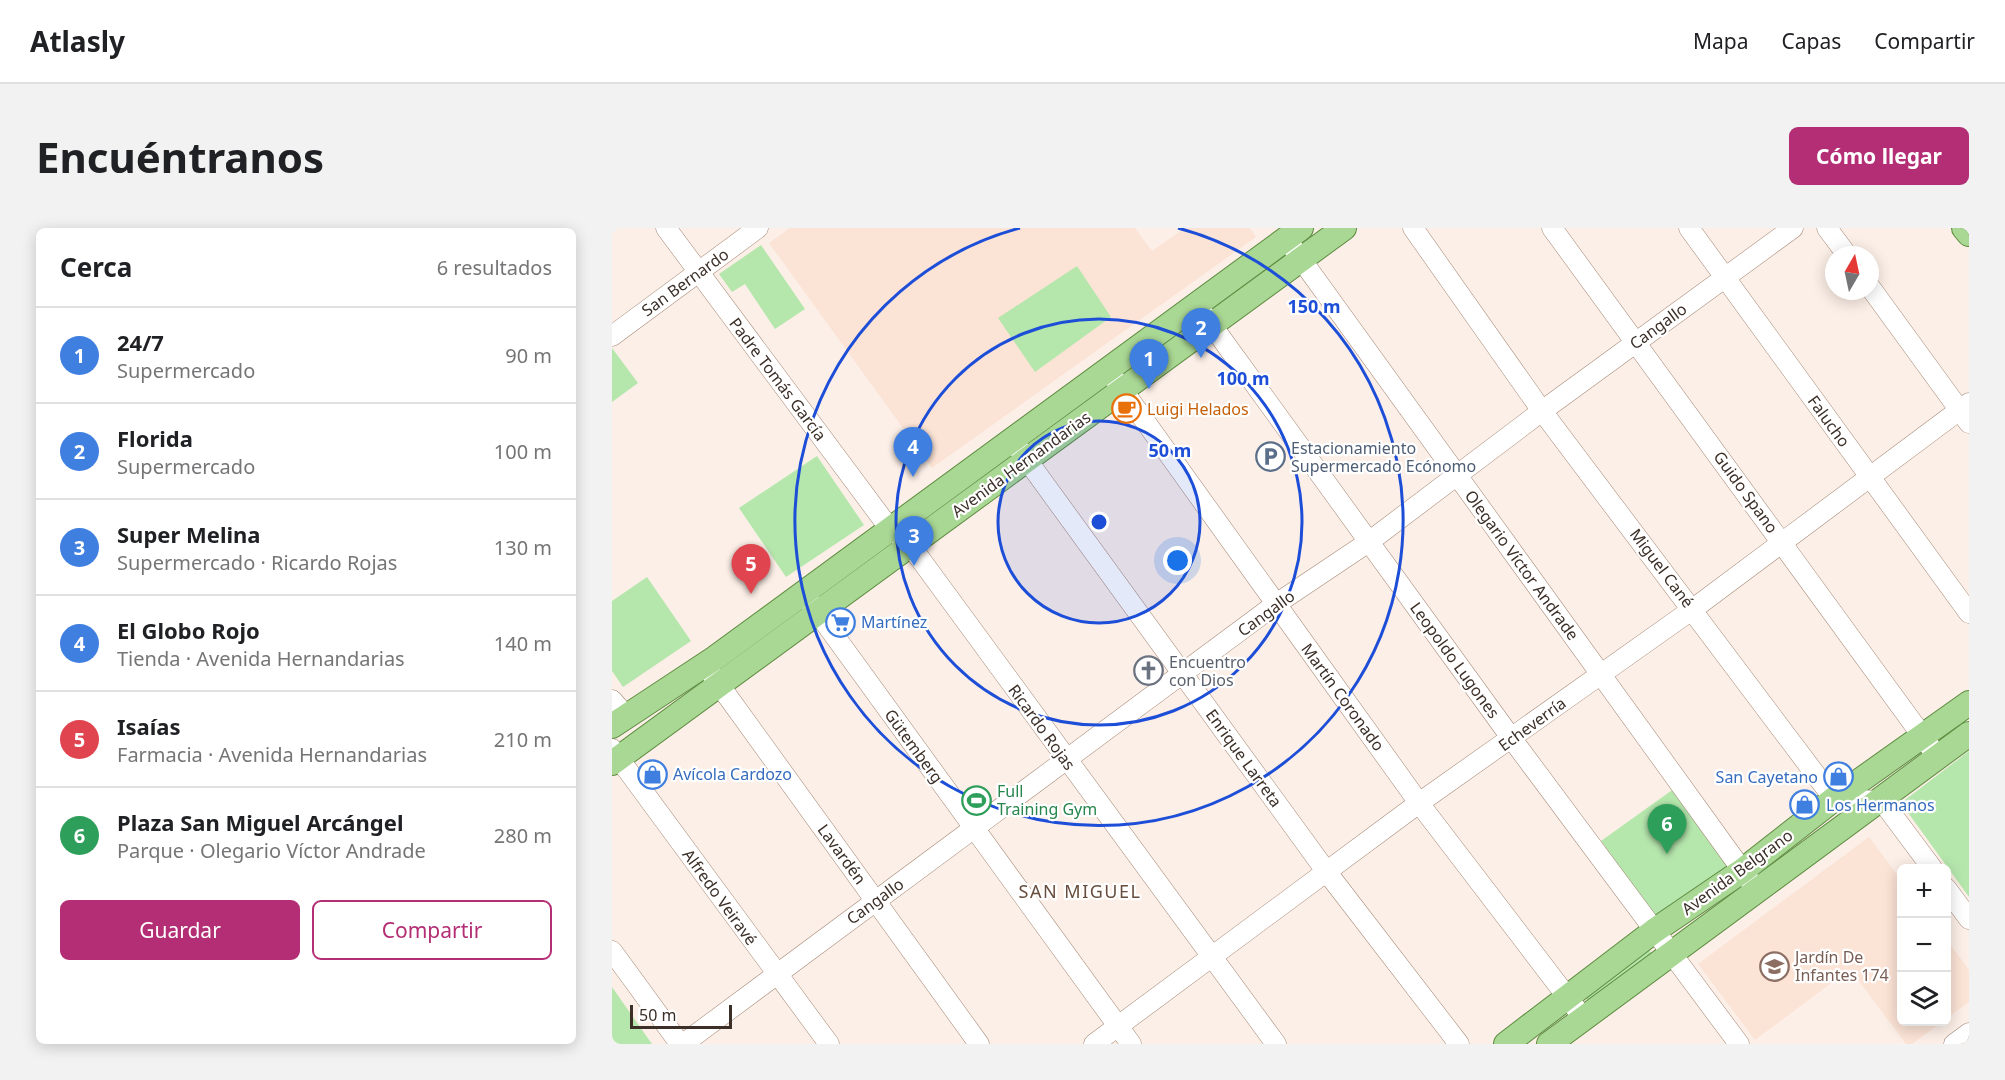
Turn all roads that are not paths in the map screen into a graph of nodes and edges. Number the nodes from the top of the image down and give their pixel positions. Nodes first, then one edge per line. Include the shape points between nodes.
1 (666, 228) edge
2 (758, 228) edge
3 (1344, 228) edge
4 (1413, 228) edge
5 (1552, 228) edge
6 (1689, 228) edge
7 (1793, 228) edge
8 (1827, 228) edge
9 (1964, 228) edge
10 (1294, 233) edge
11 (1969, 234) edge
12 (1840, 246) edge
13 (1301, 259) junction
14 (699, 272) junction
15 (1725, 278) junction
16 (1879, 299) edge
17 (1196, 303) junction
18 (1210, 326) junction
19 (612, 336) edge
20 (1635, 343) junction
21 (1108, 369) junction
22 (1122, 390) junction
23 (1542, 411) junction
24 (1966, 412) edge
25 (1012, 439) junction
26 (1027, 460) junction
27 (1458, 475) junction
28 (1869, 476) junction
29 (890, 529) junction
30 (1370, 541) junction
31 (1782, 541) junction
32 (910, 545) junction
33 (803, 593) junction
34 (1276, 604) junction
35 (1692, 609) junction
36 (818, 612) junction
37 (1969, 613) edge
38 (705, 665) junction
39 (1184, 674) junction
40 (1601, 674) junction
41 (719, 685) junction
42 (1969, 703) edge
43 (622, 712) edge
44 (658, 729) junction
45 (1969, 734) edge
46 (1922, 736) junction
47 (1512, 739) junction
48 (614, 757) edge
49 (1938, 757) junction
50 (1067, 761) junction
51 (1834, 799) junction
52 (1882, 801) junction
53 (1419, 803) junction
54 (973, 828) junction
55 (1929, 864) edge
56 (1326, 871) junction
57 (1742, 871) junction
58 (1757, 891) junction
59 (1951, 894) edge
60 (876, 901) junction
61 (1969, 919) edge
62 (1654, 931) junction
63 (612, 951) edge
64 (1671, 953) junction
65 (1210, 956) junction
66 (776, 973) junction
67 (1567, 998) junction
68 (1584, 1019) junction
69 (1118, 1026) junction
70 (1969, 1033) edge
71 (681, 1044) edge
72 (829, 1044) edge
73 (979, 1044) edge
74 (1094, 1044) edge
75 (1131, 1044) edge
76 (1276, 1044) edge
77 (1459, 1044) edge
78 (1506, 1044) edge
79 (1549, 1044) edge
80 (1739, 1044) edge
81 (1954, 1044) edge

1 - 14 street, Padre Tomás García
2 - 14 street, San Bernardo
3 - 13 main road, Avenida Hernandarias
4 - 23 street, Miguel Cané
5 - 20 street, Guido Spano
6 - 15 street, Falucho
7 - 15 street, Cangallo
8 - 12 street
9 - 11 main road
10 - 13 street, Olegario Víctor Andrade
10 - 17 main road, Avenida Hernandarias
13 - 18 main road, Avenida Hernandarias
13 - 27 street, Olegario Víctor Andrade
14 - 19 street, San Bernardo
14 - 29 street, Padre Tomás García
15 - 20 street, Cangallo
15 - 28 street, Falucho
16 - 24 street
17 - 18 street, Leopoldo Lugones
17 - 21 main road, Avenida Hernandarias
18 - 22 main road, Avenida Hernandarias
18 - 30 street, Leopoldo Lugones
20 - 23 street, Cangallo
20 - 31 street, Guido Spano
21 - 22 street, Martín Coronado
21 - 25 main road, Avenida Hernandarias
22 - 26 main road, Avenida Hernandarias
22 - 34 street, Martín Coronado
23 - 27 street, Cangallo
23 - 35 street, Miguel Cané
24 - 28 street, Echeverría
25 - 26 street, Enrique Larreta
25 - 29 main road, Avenida Hernandarias
26 - 32 main road, Avenida Hernandarias
26 - 39 street, Enrique Larreta
27 - 30 street, Cangallo
27 - 40 street, Olegario Víctor Andrade
28 - 31 street, Echeverría
28 - 37 street, Falucho
29 - 32 street, Ricardo Rojas
29 - 33 main road, Avenida Hernandarias
30 - 34 street, Cangallo
30 - 47 street, Leopoldo Lugones
31 - 35 street, Echeverría
31 - 46 street, Guido Spano
32 - 36 main road, Avenida Hernandarias
32 - 50 street, Ricardo Rojas
33 - 36 street, Gütemberg
33 - 38 main road, Avenida Hernandarias
34 - 39 street, Cangallo
34 - 53 street, Martín Coronado
35 - 40 street, Echeverría
35 - 51 street, Miguel Cané
36 - 41 main road, Avenida Hernandarias
36 - 54 street, Gütemberg
38 - 41 street, Lavardén
38 - 43 main road, Avenida Hernandarias
39 - 50 street, Cangallo
39 - 56 street, Enrique Larreta
40 - 47 street, Echeverría
40 - 57 street, Olegario Víctor Andrade
41 - 44 main road, Avenida Hernandarias
41 - 60 street, Lavardén
42 - 46 main road, Avenida Belgrano
43 - 44 street
44 - 48 main road, Avenida Hernandarias
45 - 49 main road, Avenida Belgrano
46 - 49 street, Guido Spano
46 - 51 main road, Avenida Belgrano
47 - 53 street, Echeverría
47 - 62 street, Leopoldo Lugones
48 - 66 street, Alfredo Veiravé
49 - 52 main road, Avenida Belgrano
50 - 54 street, Cangallo
50 - 65 street, Ricardo Rojas
51 - 52 street
51 - 57 main road, Avenida Belgrano
52 - 55 street
52 - 58 main road, Avenida Belgrano
53 - 56 street, Echeverría
53 - 67 street, Martín Coronado
54 - 60 street, Cangallo
54 - 69 street, Gütemberg
56 - 65 street, Echeverría
56 - 77 street, Enrique Larreta
57 - 58 street, Olegario Víctor Andrade
57 - 62 main road, Avenida Belgrano
58 - 64 main road, Avenida Belgrano
59 - 61 street
60 - 66 street, Cangallo
60 - 73 street, Lavardén
62 - 64 street, Leopoldo Lugones
62 - 67 main road, Avenida Belgrano
63 - 71 street
64 - 68 main road, Avenida Belgrano
64 - 80 street, Leopoldo Lugones
65 - 69 street, Echeverría
65 - 76 street, Ricardo Rojas
66 - 71 street, Cangallo
66 - 72 street, Alfredo Veiravé
67 - 68 street, Martín Coronado
67 - 78 main road, Avenida Belgrano
68 - 79 main road, Avenida Belgrano
69 - 74 street, Echeverría
69 - 75 street, Gütemberg
70 - 81 street

